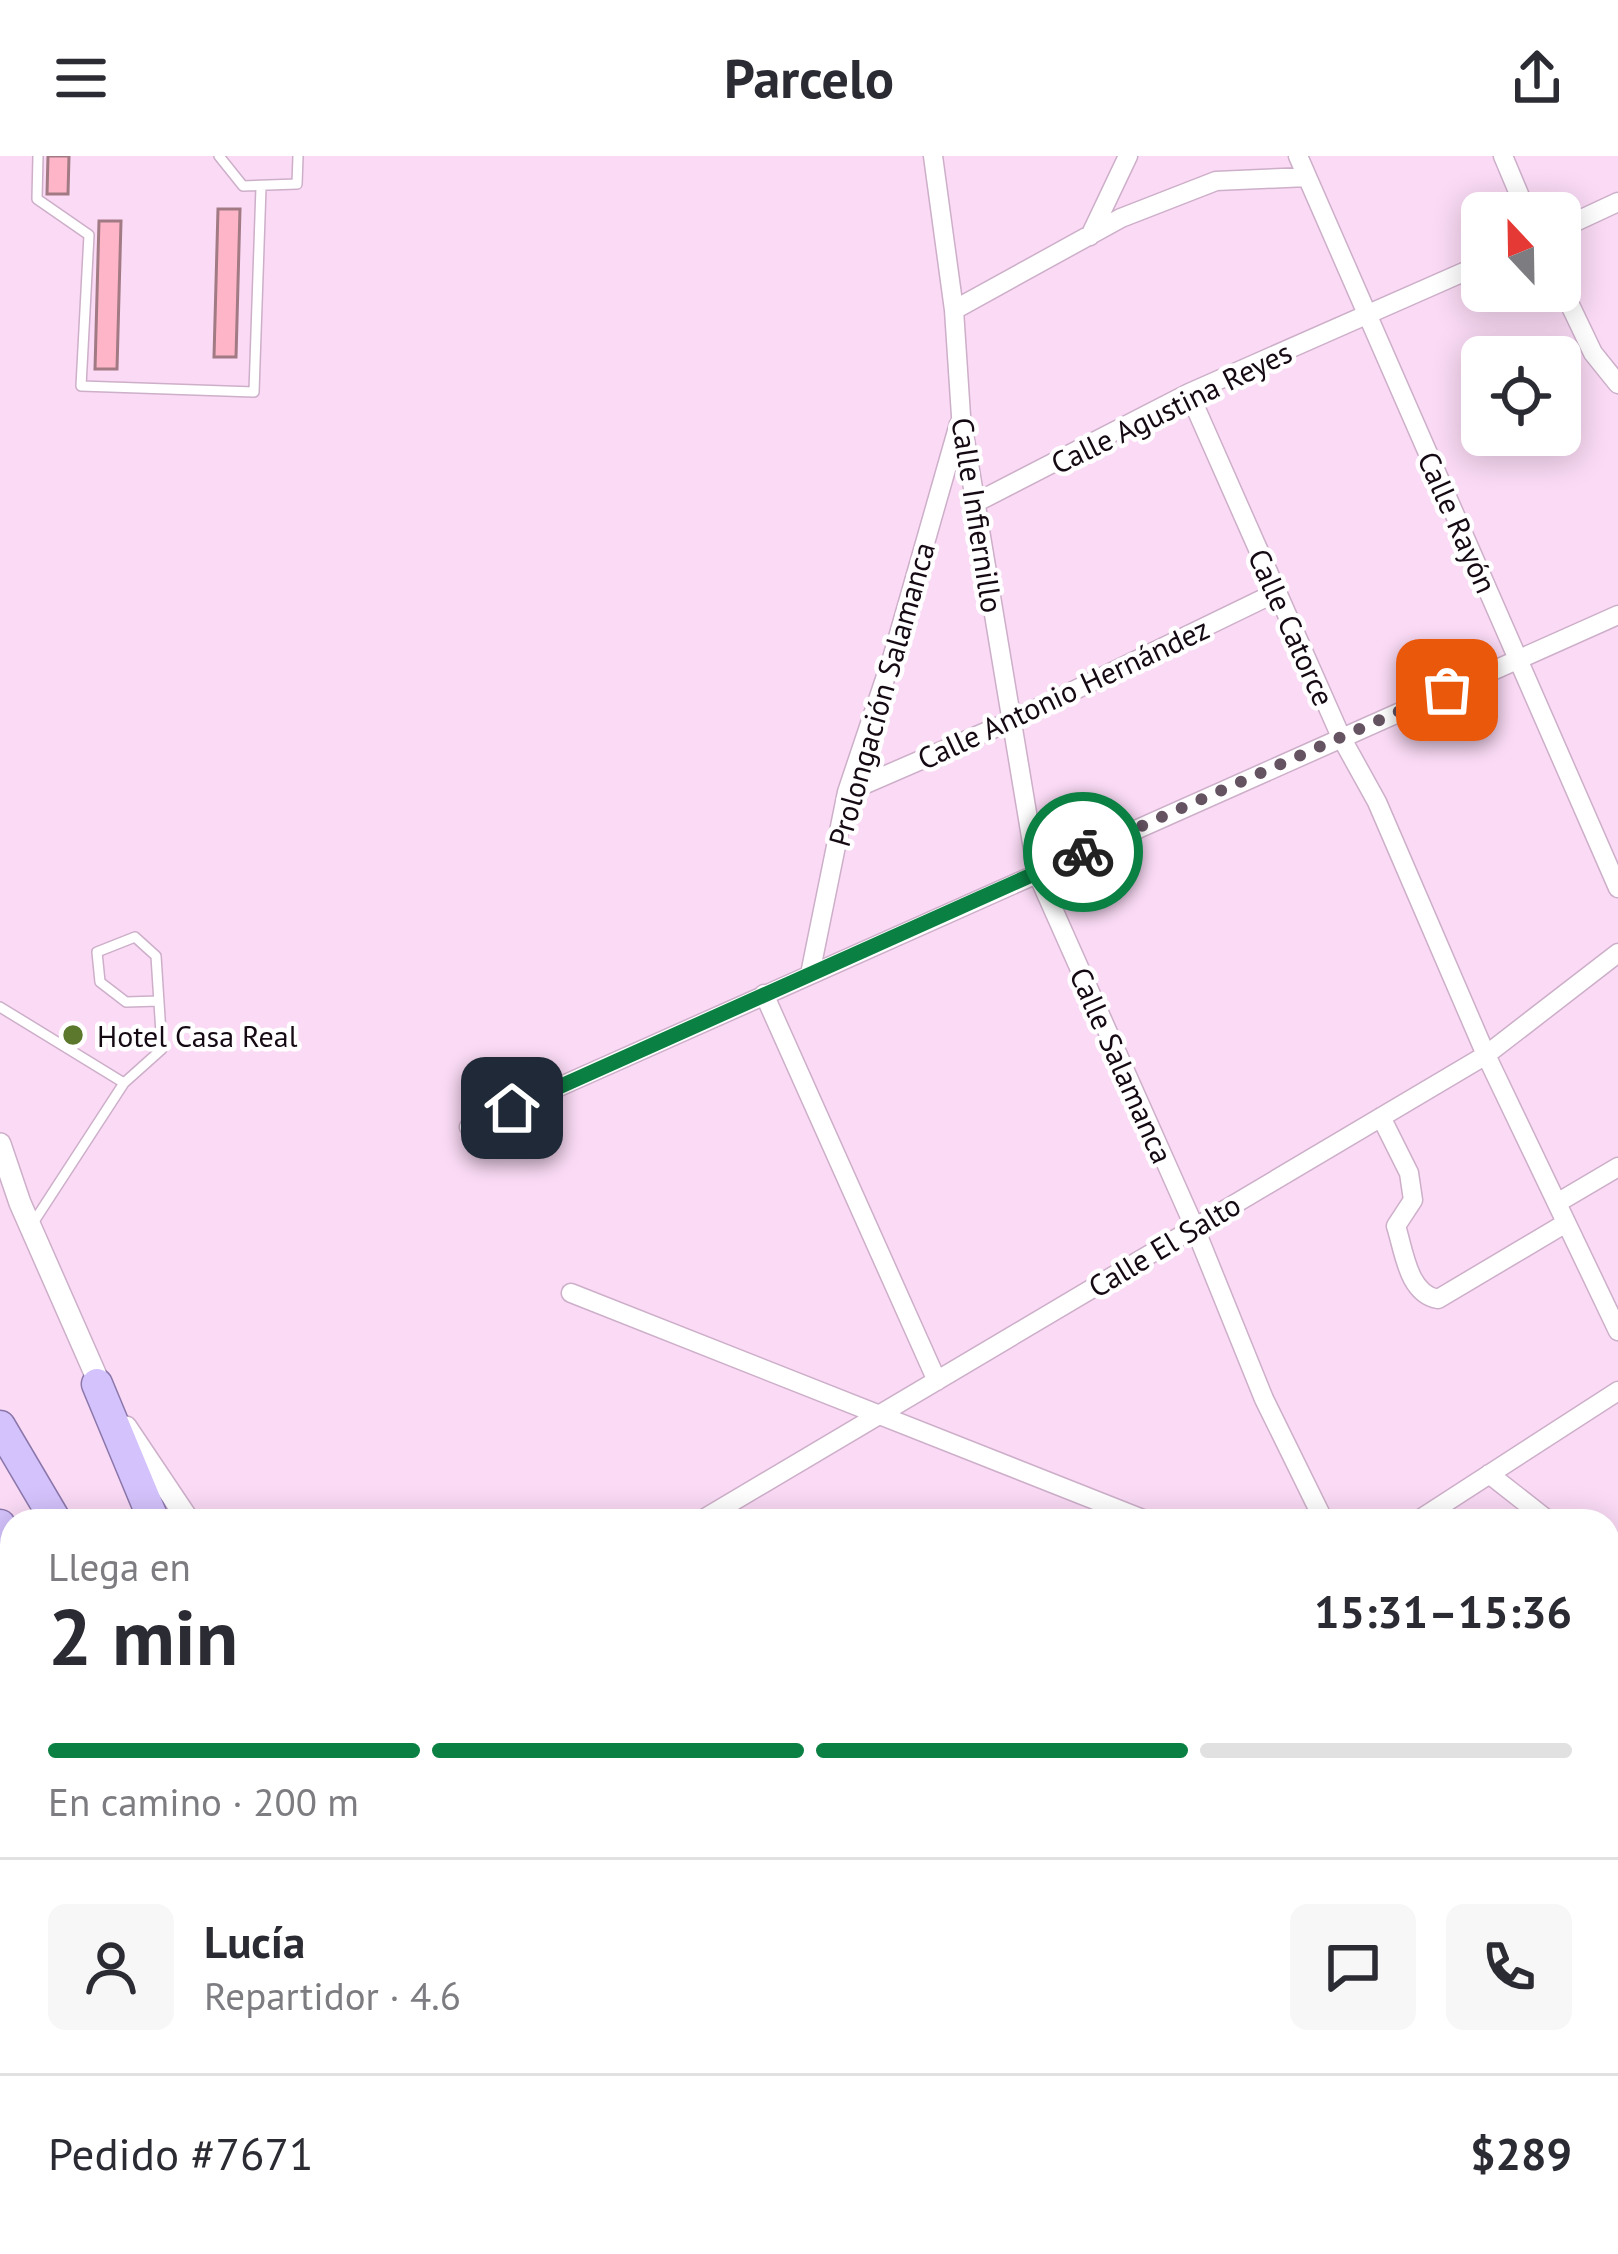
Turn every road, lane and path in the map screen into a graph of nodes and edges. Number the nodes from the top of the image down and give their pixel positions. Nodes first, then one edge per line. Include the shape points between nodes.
1 (38, 156) edge
2 (219, 156) edge
3 (298, 156) edge
4 (933, 156) edge
5 (1128, 156) edge
6 (1298, 156) edge
7 (1503, 156) edge
8 (1307, 177) junction
9 (261, 187) junction
10 (1518, 192) edge
11 (1618, 202) edge
12 (1581, 219) edge
13 (1090, 236) junction
14 (1461, 274) edge
15 (954, 310) junction
16 (1573, 312) edge
17 (1368, 316) junction
18 (1618, 385) edge
19 (1190, 393) junction
20 (961, 416) junction
21 (975, 503) junction
22 (1277, 592) junction
23 (1618, 615) edge
24 (1517, 658) junction
25 (1011, 721) junction
26 (1341, 737) junction
27 (847, 792) junction
28 (1036, 873) junction
29 (1618, 888) edge
30 (1618, 953) edge
31 (810, 974) junction
32 (764, 994) junction
33 (159, 1001) junction
34 (0, 1006) edge
35 (1486, 1055) junction
36 (124, 1083) junction
37 (1382, 1117) junction
38 (470, 1127) dead end
39 (0, 1144) edge
40 (1618, 1167) edge
41 (1557, 1203) junction
42 (1566, 1223) junction
43 (1194, 1226) junction
44 (30, 1227) junction
45 (571, 1293) dead end
46 (1618, 1331) edge
47 (937, 1381) junction
48 (97, 1384) junction
49 (1618, 1391) edge
50 (880, 1413) junction
51 (0, 1426) edge
52 (1490, 1474) junction
53 (49, 1509) edge
54 (149, 1509) edge
55 (180, 1509) edge
56 (720, 1509) edge
57 (1118, 1509) edge
58 (1318, 1509) edge
59 (1436, 1509) edge
60 (1534, 1509) edge

1 - 9 lane via 37,199 89,235 81,386 254,392
2 - 9 lane via 243,186
3 - 9 lane via 297,184
4 - 15 street, Calle Infiernillo
5 - 13 street
6 - 8 street, Calle Rayón
7 - 10 street
8 - 13 street via 1216,182
8 - 17 street, Calle Rayón
11 - 12 street
13 - 15 street
14 - 17 street, Calle Agustina Reyes
15 - 20 street, Calle Infiernillo
16 - 18 street
17 - 19 street, Calle Agustina Reyes
17 - 24 street, Calle Rayón
19 - 21 street, Calle Agustina Reyes
19 - 22 street, Calle Catorce
20 - 21 street, Calle Infiernillo
20 - 27 street, Prolongación Salamanca
21 - 25 street, Calle Infiernillo
22 - 25 street, Calle Antonio Hernández
22 - 26 street, Calle Catorce
23 - 24 street
24 - 26 street
24 - 29 street, Calle Rayón
25 - 27 street, Calle Antonio Hernández
25 - 28 street, Calle Infiernillo
26 - 28 street
26 - 35 street, Calle Catorce
27 - 31 street, Prolongación Salamanca
28 - 31 street
28 - 43 street, Calle Salamanca
30 - 35 street, Calle El Salto
31 - 32 street
32 - 38 street
32 - 47 street
33 - 33 lane via 156,956 135,937 97,952 100,982 126,1002
33 - 36 lane via 162,1048
34 - 36 lane
35 - 37 street, Calle El Salto
35 - 41 street, Calle Catorce
36 - 44 lane
37 - 42 street via 1409,1173 1413,1200 1396,1226 1426,1297 1438,1299
37 - 43 street, Calle El Salto
39 - 44 street
40 - 41 street
41 - 42 street, Calle Catorce
42 - 46 street, Calle Catorce
43 - 47 street, Calle El Salto
43 - 58 street, Calle Salamanca
44 - 48 street
45 - 50 street
47 - 50 street, Calle El Salto
48 - 54 highway
48 - 55 street
49 - 52 street
50 - 56 street, Calle El Salto
50 - 57 street
51 - 53 highway
52 - 59 street
52 - 60 street

